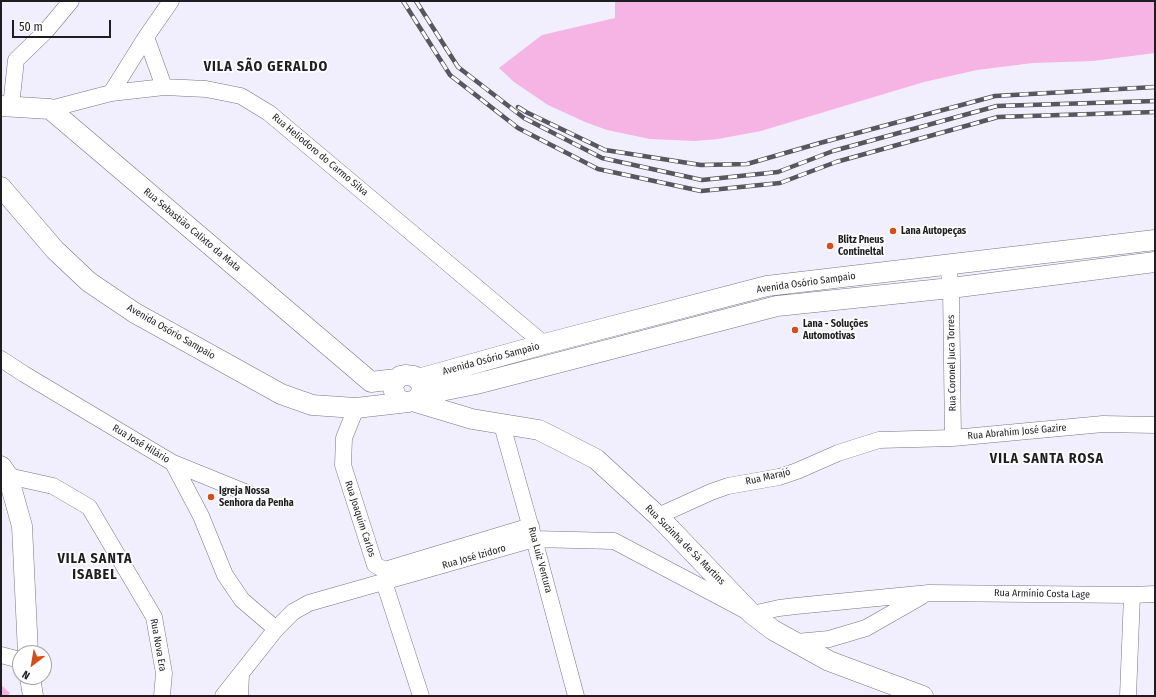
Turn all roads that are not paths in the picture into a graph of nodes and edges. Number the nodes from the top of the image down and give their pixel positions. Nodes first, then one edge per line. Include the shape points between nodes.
1 (71, 1) edge
2 (171, 1) edge
3 (146, 37) junction
4 (164, 87) junction
5 (111, 93) junction
6 (6, 106) edge
7 (50, 109) junction
8 (1, 187) edge
9 (1155, 240) edge
10 (1155, 262) edge
11 (948, 265) junction
12 (951, 288) junction
13 (544, 344) junction
14 (1, 359) edge
15 (371, 382) junction
16 (476, 384) junction
17 (415, 395) junction
18 (356, 408) junction
19 (472, 419) junction
20 (502, 425) junction
21 (1155, 425) edge
22 (953, 438) junction
23 (879, 440) joint
24 (173, 463) junction
25 (4, 471) edge
26 (252, 495) dead end
27 (658, 516) junction
28 (532, 533) junction
29 (384, 582) junction
30 (929, 593) junction
31 (1155, 594) edge
32 (1132, 595) junction
33 (865, 599) junction
34 (779, 608) junction
35 (752, 614) junction
36 (866, 628) junction
37 (276, 629) junction
38 (773, 630) junction
39 (829, 639) junction
40 (796, 642) junction
41 (28, 645) edge
42 (1, 654) edge
43 (12, 657) edge
44 (829, 661) junction
45 (241, 674) junction
46 (31, 685) edge
47 (32, 696) edge
48 (162, 696) edge
49 (223, 696) edge
50 (240, 696) edge
51 (421, 696) edge
52 (576, 696) edge
53 (923, 696) edge
54 (1128, 696) edge

1 - 6 street via 16,60
2 - 3 street
3 - 4 street
3 - 5 street
4 - 5 street, Rua Heliodoro do Carmo Silva
4 - 13 street, Rua Heliodoro do Carmo Silva via 206,89 241,96 269,113
5 - 7 street, Rua Heliodoro do Carmo Silva
6 - 7 street
7 - 15 street, Rua Sebastião Calixto da Mata
8 - 18 street, Avenida Osório Sampaio via 55,250 89,282 135,312 281,394 312,405
9 - 11 street, Avenida Osório Sampaio
10 - 12 street, Avenida Osório Sampaio
11 - 12 street, Rua Coronel Juca Torres
11 - 13 street, Avenida Osório Sampaio via 767,286
12 - 16 street, Avenida Osório Sampaio via 776,306
12 - 22 street, Rua Coronel Juca Torres
13 - 17 street, Avenida Osório Sampaio
14 - 24 street, Rua José Hilário
15 - 17 street via 396,379 394,392 399,400
15 - 18 street via 368,398
16 - 17 street, Avenida Osório Sampaio
16 - 19 street via 468,399 467,412
17 - 18 street, Avenida Osório Sampaio
17 - 19 street, Rua Suzinha de Sá Martins via 442,409
18 - 28 street, Rua Joaquim Carlos via 344,438 343,465 375,565 385,570
19 - 20 street, Rua Suzinha de Sá Martins
20 - 27 street, Rua Suzinha de Sá Martins via 539,430 596,459
20 - 28 street, Rua Luiz Ventura
21 - 22 street, Rua Abrahim José Gazire via 1103,424
22 - 23 street, Rua Abrahim José Gazire
23 - 27 street, Rua Marajó via 838,453 779,477 728,486
24 - 26 street
24 - 37 street, Rua José Hilário via 201,516 225,575 242,600
25 - 41 street via 22,526
25 - 48 street, Rua Nova Era via 53,486 89,507 154,617 164,673
27 - 35 street, Rua Suzinha de Sá Martins
28 - 29 street, Rua José Izidoro
28 - 35 street, Rua José Izidoro via 614,541
28 - 52 street, Rua Luiz Ventura
29 - 37 street, Rua José Izidoro via 309,603 293,612
29 - 51 street
30 - 32 street, Rua Armínio Costa Lage
30 - 33 street, Rua Armínio Costa Lage
30 - 36 street, Rua Armínio Costa Lage
31 - 32 street, Rua Armínio Costa Lage
32 - 54 street
33 - 34 street, Rua Armínio Costa Lage
33 - 36 street via 870,609
34 - 35 street, Rua Armínio Costa Lage
34 - 38 street via 773,615
35 - 38 street, Rua Suzinha de Sá Martins
36 - 39 street, Rua Armínio Costa Lage
37 - 45 street, Rua José Izidoro
38 - 40 street, Rua Suzinha de Sá Martins
39 - 40 street, Rua Armínio Costa Lage
39 - 44 street
40 - 44 street, Rua Suzinha de Sá Martins
42 - 43 street
44 - 53 street, Rua Suzinha de Sá Martins
45 - 49 street, Rua José Izidoro
45 - 50 street
46 - 47 street

